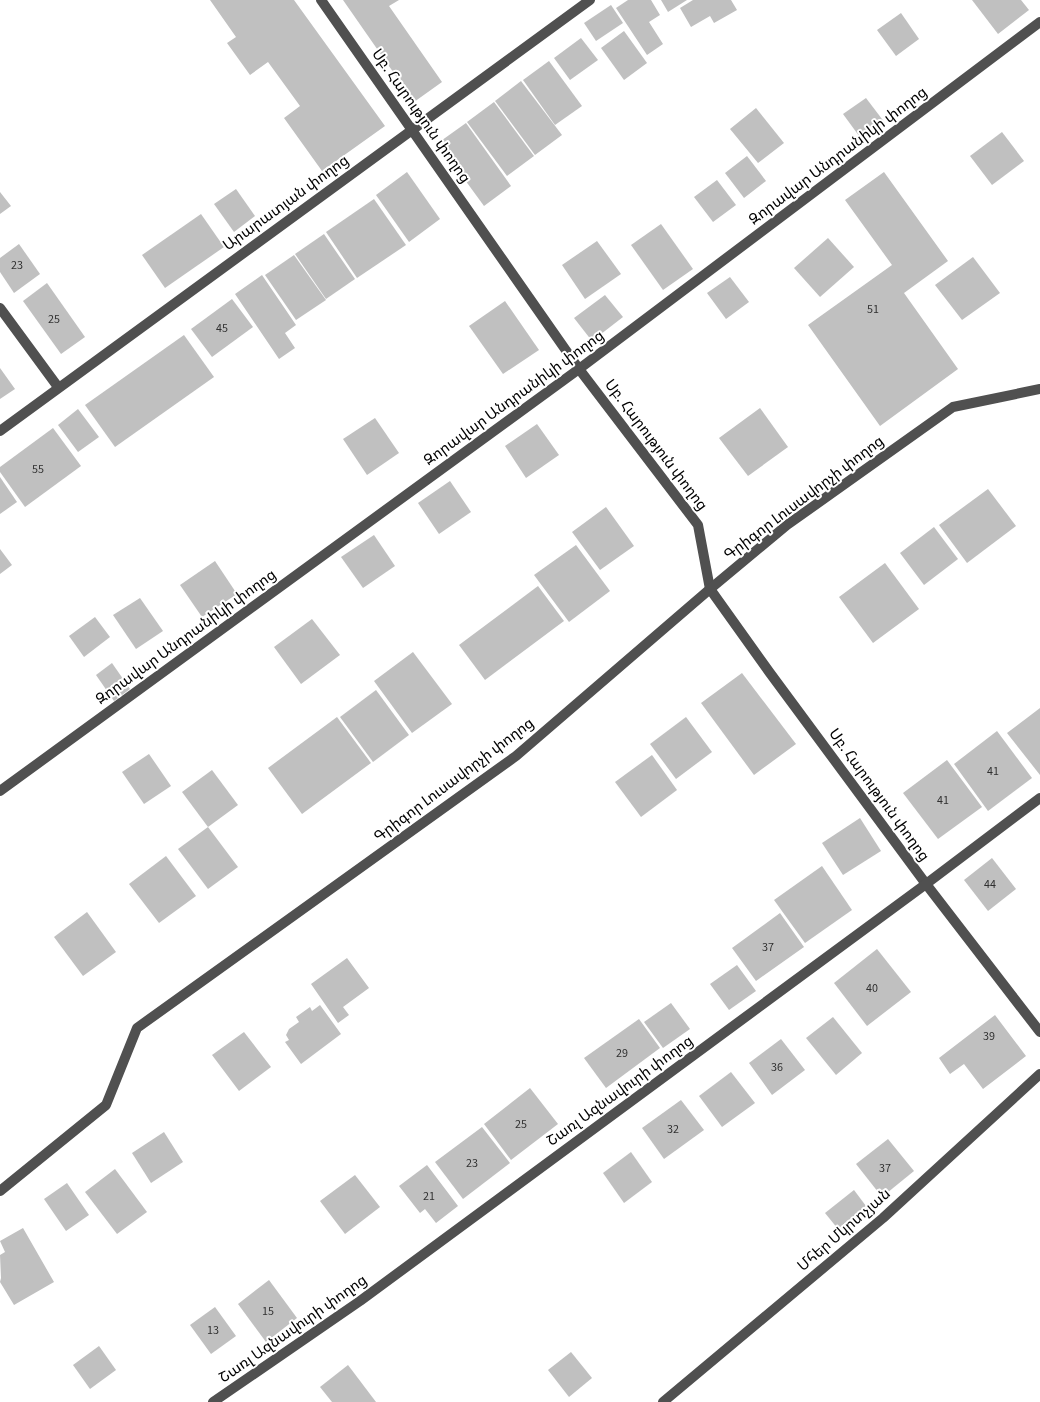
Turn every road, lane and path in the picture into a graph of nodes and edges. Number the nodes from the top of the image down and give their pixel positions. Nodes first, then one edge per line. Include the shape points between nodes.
1 (321, 0) edge
2 (590, 0) edge
3 (1040, 22) edge
4 (412, 130) junction
5 (0, 308) edge
6 (579, 369) junction
7 (58, 387) junction
8 (1040, 389) edge
9 (0, 431) edge
10 (710, 589) junction
11 (0, 791) edge
12 (1040, 798) edge
13 (926, 884) junction
14 (1040, 1032) edge
15 (1040, 1074) edge
16 (0, 1191) edge
17 (213, 1402) edge
18 (663, 1402) edge

1 - 4 street, Սբ. Հարություն փողոց
2 - 4 street, Արարատյան փողոց
3 - 6 street, Զորավար Անդրանիկի փողոց
4 - 6 street, Սբ. Հարություն փողոց
4 - 7 street, Արարատյան փողոց
5 - 7 street
6 - 10 street, Սբ. Հարություն փողոց via 698,525
6 - 11 street, Զորավար Անդրանիկի փողոց
7 - 9 street, Արարատյան փողոց
8 - 10 street, Գրիգոր Լուսավորչի փողոց via 953,407 787,525
10 - 13 street, Սբ. Հարություն փողոց
10 - 16 street, Գրիգոր Լուսավորչի փողոց via 516,756 137,1028 106,1105
12 - 13 street, Շառլ Ազնավուրի փողոց
13 - 14 street, Սբ. Հարություն փողոց
13 - 17 street, Շառլ Ազնավուրի փողոց via 360,1301
15 - 18 street, Մհեր Մկրտչյան via 883,1218

